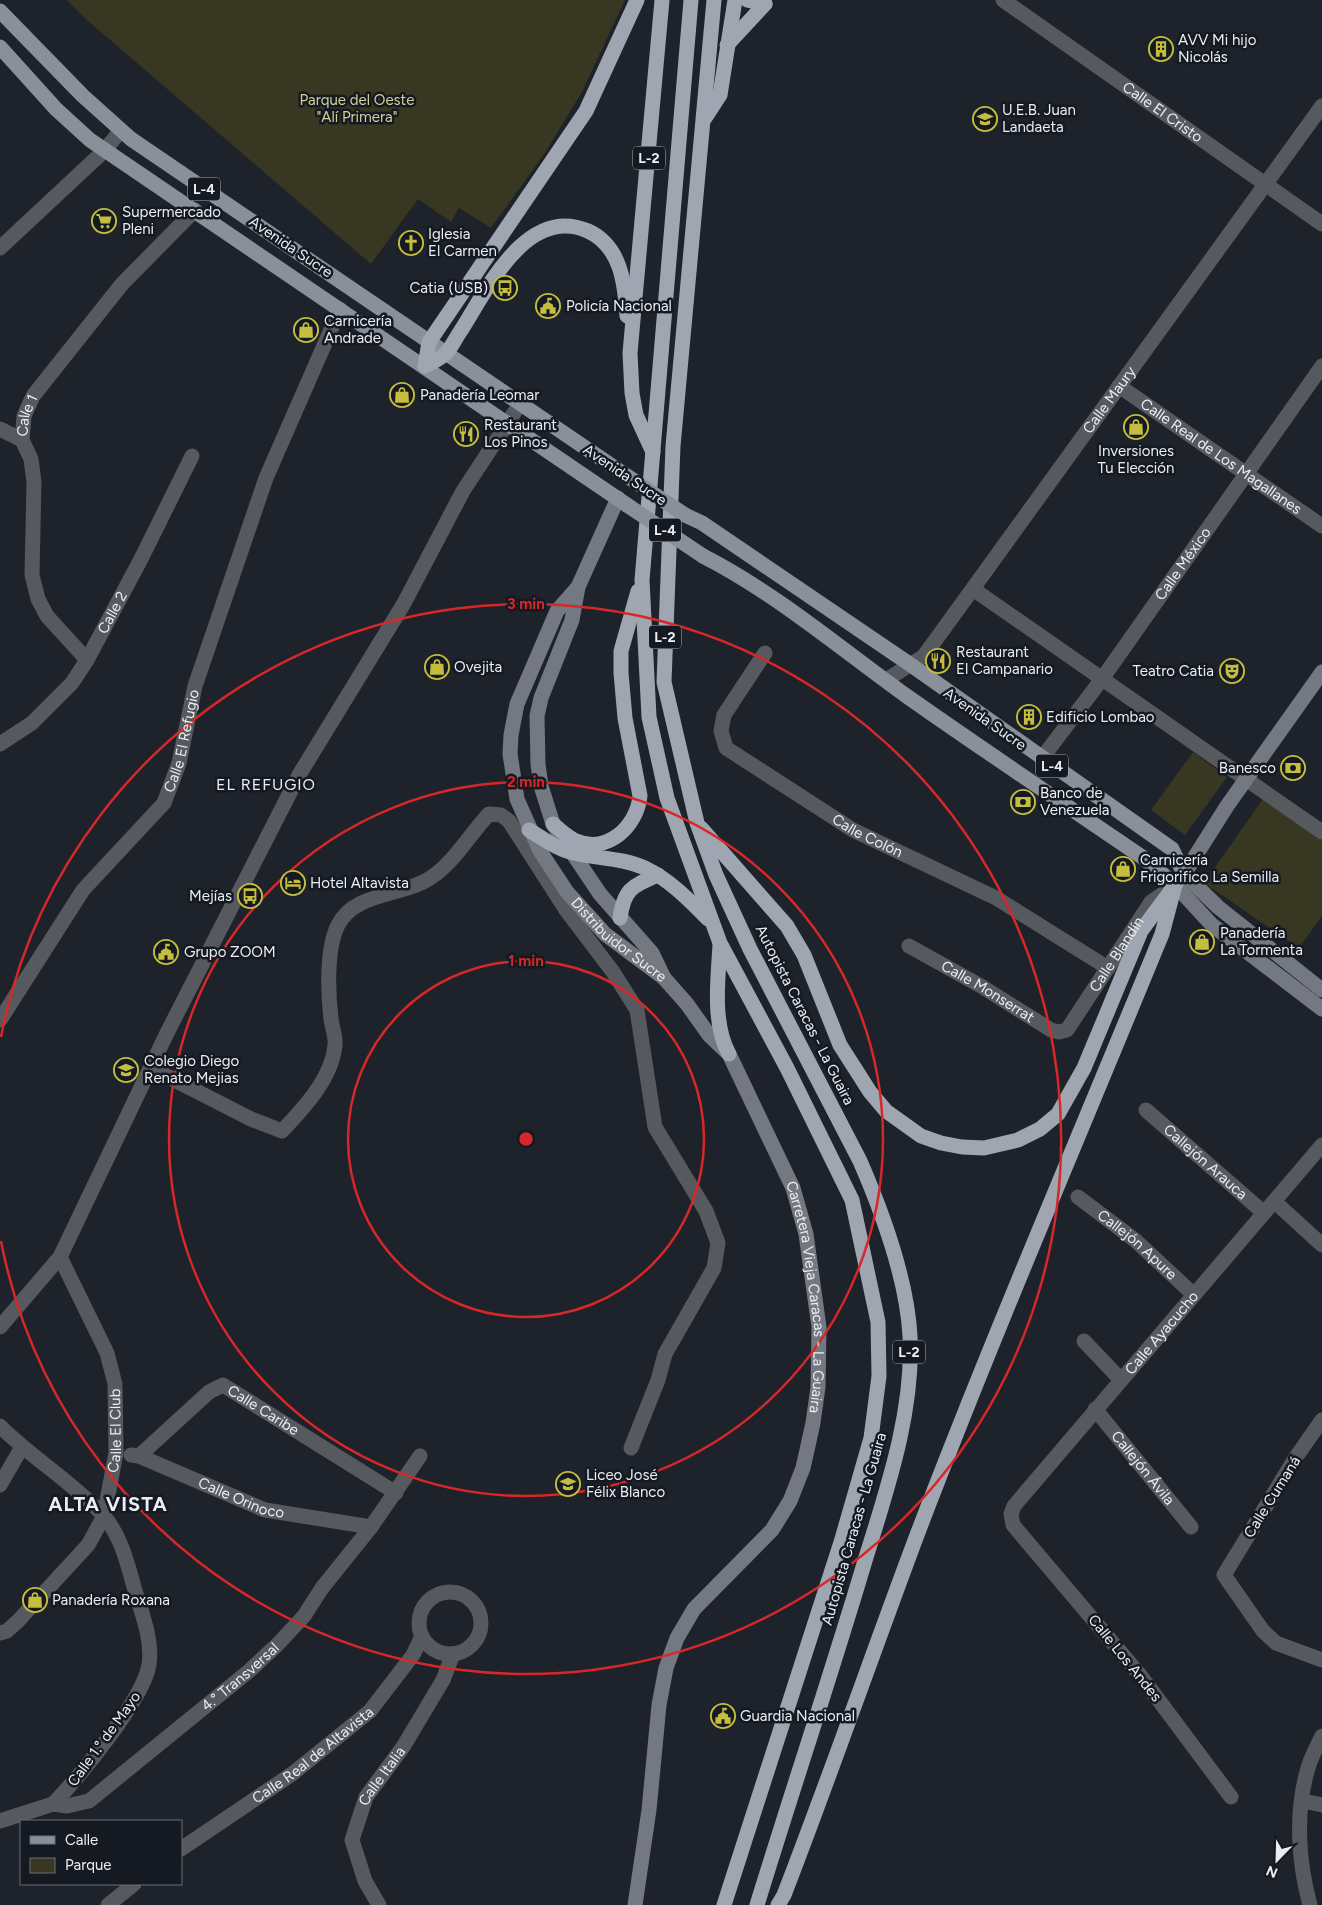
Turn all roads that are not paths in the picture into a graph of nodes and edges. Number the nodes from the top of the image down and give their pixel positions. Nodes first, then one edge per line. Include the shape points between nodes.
1 (637, 0) edge
2 (662, 0) edge
3 (714, 0) edge
4 (735, 0) edge
5 (747, 0) edge
6 (1003, 0) edge
7 (766, 2) edge
8 (689, 4) edge
9 (0, 11) edge
10 (726, 46) junction
11 (0, 47) edge
12 (1322, 106) edge
13 (704, 121) junction
14 (121, 130) junction
15 (105, 150) junction
16 (1266, 184) junction
17 (195, 210) junction
18 (1322, 224) edge
19 (0, 248) edge
20 (340, 309) junction
21 (429, 342) junction
22 (630, 352) junction
23 (445, 354) junction
24 (425, 366) junction
25 (1322, 366) edge
26 (1119, 386) junction
27 (520, 404) junction
28 (506, 424) junction
29 (0, 429) edge
30 (22, 440) junction
31 (654, 453) junction
32 (192, 456) dead end
33 (1246, 474) junction
34 (623, 501) junction
35 (1322, 526) edge
36 (642, 580) junction
37 (578, 586) junction
38 (973, 588) junction
39 (766, 653) dead end
40 (87, 660) junction
41 (911, 665) junction
42 (1322, 672) edge
43 (1102, 679) junction
44 (886, 680) junction
45 (0, 744) edge
46 (1042, 758) junction
47 (1246, 780) junction
48 (697, 823) junction
49 (554, 824) junction
50 (529, 830) junction
51 (1322, 832) edge
52 (570, 852) junction
53 (658, 875) junction
54 (1180, 879) junction
55 (620, 918) junction
56 (712, 924) junction
57 (720, 943) junction
58 (908, 946) dead end
59 (1108, 968) junction
60 (664, 978) junction
61 (1322, 990) edge
62 (1322, 1009) edge
63 (1, 1016) edge
64 (1068, 1030) joint
65 (729, 1054) junction
66 (151, 1068) junction
67 (1146, 1110) dead end
68 (1322, 1145) edge
69 (1078, 1197) dead end
70 (1270, 1208) junction
71 (1322, 1245) edge
72 (60, 1257) junction
73 (1194, 1295) junction
74 (0, 1327) edge
75 (1084, 1341) dead end
76 (1121, 1380) junction
77 (1095, 1409) junction
78 (1322, 1420) edge
79 (0, 1426) edge
80 (22, 1447) junction
81 (631, 1448) dead end
82 (116, 1453) junction
83 (139, 1456) junction
84 (420, 1456) dead end
85 (0, 1485) edge
86 (396, 1492) junction
87 (104, 1516) junction
88 (1013, 1525) joint
89 (372, 1527) junction
90 (1191, 1527) dead end
91 (0, 1633) edge
92 (422, 1636) junction
93 (453, 1654) junction
94 (1322, 1660) edge
95 (1322, 1736) edge
96 (1231, 1797) dead end
97 (1303, 1801) junction
98 (53, 1804) junction
99 (1322, 1805) edge
100 (0, 1821) edge
101 (182, 1848) edge
102 (133, 1885) edge
103 (108, 1905) edge
104 (379, 1905) edge
105 (635, 1905) edge
106 (724, 1905) edge
107 (757, 1905) edge
108 (778, 1905) edge
109 (1310, 1905) edge

1 - 21 highway via 586,112
2 - 22 highway, L-2
3 - 13 highway, Autopista Caracas - La Guaira / L-2
4 - 10 highway, Autopista Caracas - La Guaira / L-2
5 - 7 highway
6 - 16 street, Calle El Cristo
7 - 10 highway
8 - 31 highway, Autopista Caracas - La Guaira / L-2
9 - 14 main road, Avenida Sucre / L-4
10 - 13 highway, Autopista Caracas - La Guaira / L-2 via 720,95
11 - 15 main road, Avenida Sucre / L-4 via 61,114
12 - 16 street, Calle Maury
13 - 48 highway, Autopista Caracas - La Guaira / L-2 via 672,446 664,682
14 - 15 street
14 - 21 main road, Avenida Sucre / L-4
15 - 17 main road, Avenida Sucre / L-4
15 - 19 street
16 - 18 street, Calle El Cristo
16 - 26 street, Calle Maury
17 - 20 main road, Avenida Sucre / L-4
17 - 30 street, Calle 1 via 122,284 65,353 33,396 24,416
20 - 24 main road, Avenida Sucre / L-4
20 - 63 street, Calle El Refugio via 266,478 195,686 179,762 164,803 83,890
21 - 23 main road, Avenida Sucre / L-4
21 - 24 highway
22 - 23 highway via 626,294 614,255 599,236 570,226 553,227 517,247
22 - 31 highway, L-2 via 636,415
23 - 24 highway
23 - 27 main road, Avenida Sucre / L-4
24 - 28 main road, Avenida Sucre / L-4
25 - 33 street, Calle México
26 - 33 street, Calle Real de Los Magallanes
26 - 38 street, Calle Maury
27 - 28 street
27 - 41 main road, Avenida Sucre / L-4, bridge
28 - 34 main road, Avenida Sucre / L-4
28 - 66 street via 463,491 403,605 299,775
29 - 30 street
30 - 40 street, Calle 1 via 31,459 34,482 31,555 38,599 59,631
31 - 36 highway, Autopista Caracas - La Guaira / L-2
32 - 40 street, Calle 2
33 - 35 street, Calle Real de Los Magallanes
33 - 43 street, Calle México
34 - 37 main road, Distribuidor Sucre
34 - 44 main road, Avenida Sucre / L-4, bridge via 799,616
36 - 49 highway via 621,651 626,718 638,782 639,807 625,830 599,843 576,841
36 - 56 highway, Autopista Caracas - La Guaira / L-2 via 649,717 656,753 667,798
37 - 49 main road, Distribuidor Sucre via 572,620 537,716 541,786
37 - 50 main road, Distribuidor Sucre via 557,611 514,718 510,754 512,776
38 - 41 street, Calle Maury via 924,656
38 - 43 street
39 - 59 street, Calle Colón via 724,715 721,731 726,748 854,830 996,898
40 - 45 street, Calle 2 via 56,701 32,723
41 - 44 street, Calle Maury
41 - 46 main road, Avenida Sucre / L-4
42 - 47 main road
43 - 46 street, Calle México
43 - 47 street
44 - 54 main road, Avenida Sucre / L-4
46 - 54 main road, Avenida Sucre / L-4 via 1172,849
47 - 51 street
47 - 54 main road
48 - 54 highway via 787,926 804,955 840,1045 870,1092 886,1111 921,1136 962,1147 984,1148 1018,1140 1040,1129 1058,1114 1084,1068 1141,931
48 - 107 highway, Autopista Caracas - La Guaira / L-2 via 716,875 750,949 874,1193 905,1298 910,1337 907,1388 887,1488
49 - 52 main road, Distribuidor Sucre
50 - 52 highway
50 - 60 main road, Distribuidor Sucre via 552,872 582,910 605,934
52 - 53 highway via 628,862
52 - 55 main road, Distribuidor Sucre
53 - 55 highway via 630,888
53 - 56 highway via 681,892
54 - 59 street, Calle Blandín via 1152,902
54 - 61 main road, Avenida Sucre / L-4
54 - 62 main road, Avenida Sucre / L-4 via 1212,925
54 - 108 highway via 1162,934 917,1535 823,1794
55 - 60 main road, Distribuidor Sucre via 652,952
56 - 57 highway, Autopista Caracas - La Guaira / L-2
57 - 65 highway via 718,995 721,1040
57 - 106 highway, Autopista Caracas - La Guaira / L-2 via 852,1200 878,1322 879,1376 871,1438 842,1540
58 - 64 street, Calle Monserrat via 1051,1030
59 - 64 street, Calle Blandín
60 - 65 main road, Carretera Vieja Caracas - La Guaira via 709,1036
65 - 105 main road, Carretera Vieja Caracas - La Guaira via 793,1188 806,1234 819,1327 818,1387 803,1468 790,1501 772,1530 694,1609 676,1638 659,1705 649,1810
66 - 72 street
66 - 81 street via 251,1119 282,1131 327,1074 333,1057 336,1043 331,1018 330,946 338,924 352,909 427,881 449,864 489,814 509,820 566,910 637,1010 655,1127 706,1210 718,1243 714,1268 665,1354
67 - 70 street, Callejón Arauca
68 - 70 street, Calle Ayacucho
69 - 73 street, Callejón Apure via 1135,1240
70 - 71 street, Callejón Arauca
70 - 73 street, Calle Ayacucho
72 - 74 street
72 - 82 street, Calle El Club via 107,1353 115,1384
73 - 76 street, Calle Ayacucho
75 - 76 street
76 - 77 street, Calle Ayacucho
77 - 88 street, Calle Ayacucho via 1014,1506 1011,1514
77 - 90 street, Callejón Ávila
78 - 94 street, Calle Cumaná via 1224,1575 1263,1631 1276,1643
79 - 80 street, Calle 1.° de Mayo
80 - 85 street
80 - 87 street, Calle 1.° de Mayo
82 - 83 street, Calle Orinoco
82 - 87 street, Calle El Club
83 - 86 street, Calle Caribe via 209,1392 223,1384
83 - 89 street, Calle Orinoco via 265,1510
84 - 86 street, 4.° Transversal
86 - 89 street, 4.° Transversal
87 - 91 street, Calle El Club via 88,1545 18,1621
87 - 98 street, Calle 1.° de Mayo via 123,1545 149,1640 149,1664 134,1699 74,1782
88 - 96 street, Calle Los Andes via 1140,1675
89 - 98 street, 4.° Transversal via 322,1588 304,1616 249,1671 89,1801 67,1806
92 - 93 street via 435,1650
92 - 93 street via 418,1626 424,1604 442,1592 462,1594 477,1608 481,1628 471,1645
92 - 101 street, Calle Real de Altavista via 413,1655 370,1711 292,1774
93 - 104 street, Calle Italia via 443,1680 408,1739 366,1797 352,1840 365,1881
95 - 97 street via 1308,1766
97 - 99 street
97 - 109 street via 1300,1857
98 - 100 street, 4.° Transversal
102 - 103 street

